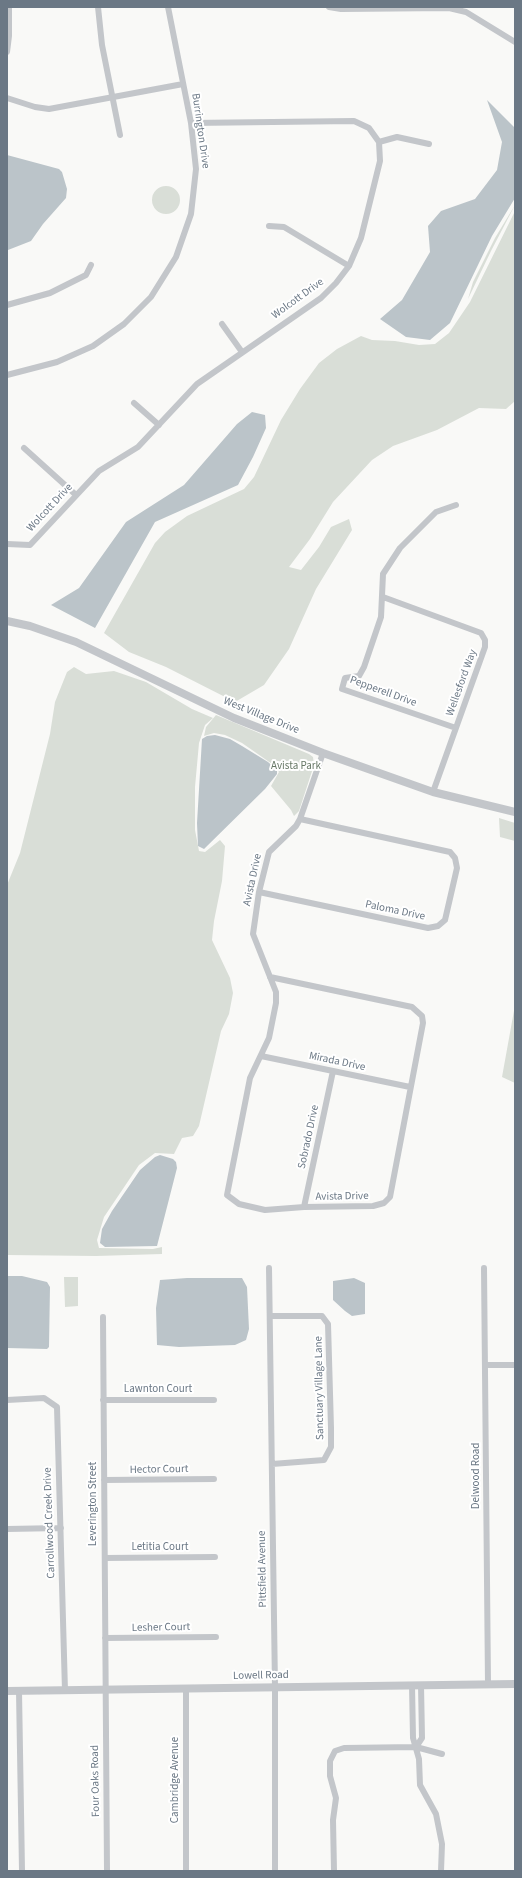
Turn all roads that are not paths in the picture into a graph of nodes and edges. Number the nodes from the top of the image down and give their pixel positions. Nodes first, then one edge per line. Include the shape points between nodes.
1 (9, 7) edge
2 (98, 7) edge
3 (168, 7) edge
4 (329, 7) edge
5 (515, 42) edge
6 (7, 52) edge
7 (183, 84) junction
8 (7, 98) edge
9 (112, 98) junction
10 (191, 123) junction
11 (120, 135) dead end
12 (379, 142) junction
13 (429, 144) dead end
14 (269, 226) dead end
15 (90, 265) dead end
16 (349, 266) junction
17 (7, 305) edge
18 (222, 324) dead end
19 (242, 352) junction
20 (7, 375) edge
21 (134, 403) dead end
22 (159, 425) junction
23 (24, 448) dead end
24 (76, 495) junction
25 (456, 505) dead end
26 (7, 544) edge
27 (383, 597) junction
28 (7, 621) edge
29 (456, 728) junction
30 (323, 753) junction
31 (433, 792) junction
32 (515, 812) edge
33 (300, 819) junction
34 (259, 892) junction
35 (270, 977) junction
36 (261, 1056) junction
37 (333, 1071) junction
38 (410, 1087) junction
39 (304, 1207) junction
40 (269, 1268) dead end
41 (484, 1268) dead end
42 (270, 1316) junction
43 (103, 1317) dead end
44 (486, 1365) junction
45 (515, 1365) edge
46 (7, 1400) edge
47 (103, 1400) junction
48 (214, 1400) dead end
49 (272, 1464) junction
50 (214, 1479) dead end
51 (104, 1480) junction
52 (61, 1528) junction
53 (7, 1529) edge
54 (215, 1557) dead end
55 (105, 1558) junction
56 (216, 1637) dead end
57 (105, 1638) junction
58 (488, 1684) junction
59 (515, 1684) edge
60 (421, 1685) junction
61 (412, 1686) junction
62 (275, 1687) junction
63 (186, 1689) junction
64 (104, 1690) junction
65 (7, 1691) edge
66 (19, 1691) junction
67 (66, 1691) junction
68 (416, 1747) junction
69 (442, 1754) dead end
70 (22, 1871) edge
71 (106, 1871) edge
72 (186, 1871) edge
73 (275, 1871) edge
74 (334, 1871) edge
75 (441, 1871) edge

1 - 6 street
2 - 9 street
3 - 7 street, Burrington Drive
4 - 5 street via 449,8 466,12
7 - 9 street
7 - 10 street, Burrington Drive
8 - 9 street via 49,109
9 - 11 street
10 - 12 street via 354,121 370,128
10 - 20 street, Burrington Drive via 196,169 191,214 176,257 151,297 124,324 93,346 57,362
12 - 13 street via 397,137
12 - 16 street, Wolcott Drive via 380,160 361,238
14 - 16 street via 284,227
15 - 17 street via 86,275 50,293
16 - 19 street, Wolcott Drive via 321,298
18 - 19 street
19 - 22 street, Wolcott Drive via 197,384
21 - 22 street
22 - 24 street, Wolcott Drive via 138,447 99,471
23 - 24 street
24 - 26 street, Wolcott Drive via 30,545
25 - 27 street, Pepperell Drive via 436,512 400,548 383,574
27 - 29 street, Wellesford Way via 481,633 485,640 485,647
27 - 29 street, Pepperell Drive via 381,617 364,666 359,676 345,678 342,689
28 - 30 street, West Village Drive via 76,642 234,718
29 - 31 street, Wellesford Way
30 - 31 street, West Village Drive
30 - 33 street, Avista Drive
31 - 32 street, West Village Drive
33 - 34 street, Avista Drive via 269,852
33 - 34 street, Paloma Drive via 450,852 455,858 457,868 445,920 438,926 428,928
34 - 35 street, Avista Drive via 253,934
35 - 36 street, Avista Drive via 276,992 276,1003 269,1038
35 - 38 street, Avista Drive via 412,1007 422,1016 423,1024
36 - 37 street, Mirada Drive
36 - 39 street, Avista Drive via 250,1078 227,1195 239,1204 265,1210
37 - 38 street, Mirada Drive
37 - 39 street, Sobrado Drive
38 - 39 street, Avista Drive via 390,1196 384,1203 373,1206
40 - 42 street, Pittsfield Avenue
41 - 44 street, Delwood Road
42 - 49 street, Pittsfield Avenue
42 - 49 street, Sanctuary Village Lane via 322,1316 328,1324 331,1428 331,1447 324,1460
43 - 47 street, Leverington Street
44 - 45 street
44 - 58 street, Delwood Road
46 - 52 street, Carrollwood Creek Drive via 44,1398 57,1407
47 - 48 street, Lawnton Court
47 - 51 street, Leverington Street
49 - 62 street, Pittsfield Avenue
50 - 51 street, Hector Court
51 - 55 street, Leverington Street
52 - 53 street
52 - 67 street, Carrollwood Creek Drive
54 - 55 street, Letitia Court
55 - 57 street, Leverington Street
56 - 57 street, Lesher Court
57 - 64 street, Leverington Street
58 - 59 street, Lowell Road
58 - 60 street, Lowell Road
60 - 61 street, Lowell Road
60 - 68 street via 422,1738
61 - 62 street, Lowell Road
61 - 68 street via 413,1738
62 - 63 street, Lowell Road
62 - 73 street, Pittsfield Avenue
63 - 64 street, Lowell Road
63 - 72 street, Cambridge Avenue
64 - 67 street, Lowell Road
64 - 71 street, Four Oaks Road
65 - 66 street, Lowell Road
66 - 67 street, Lowell Road
66 - 70 street
68 - 69 street
68 - 74 street via 344,1748 335,1751 330,1762 330,1776 336,1798 333,1820
68 - 75 street via 420,1785 436,1814 442,1844

